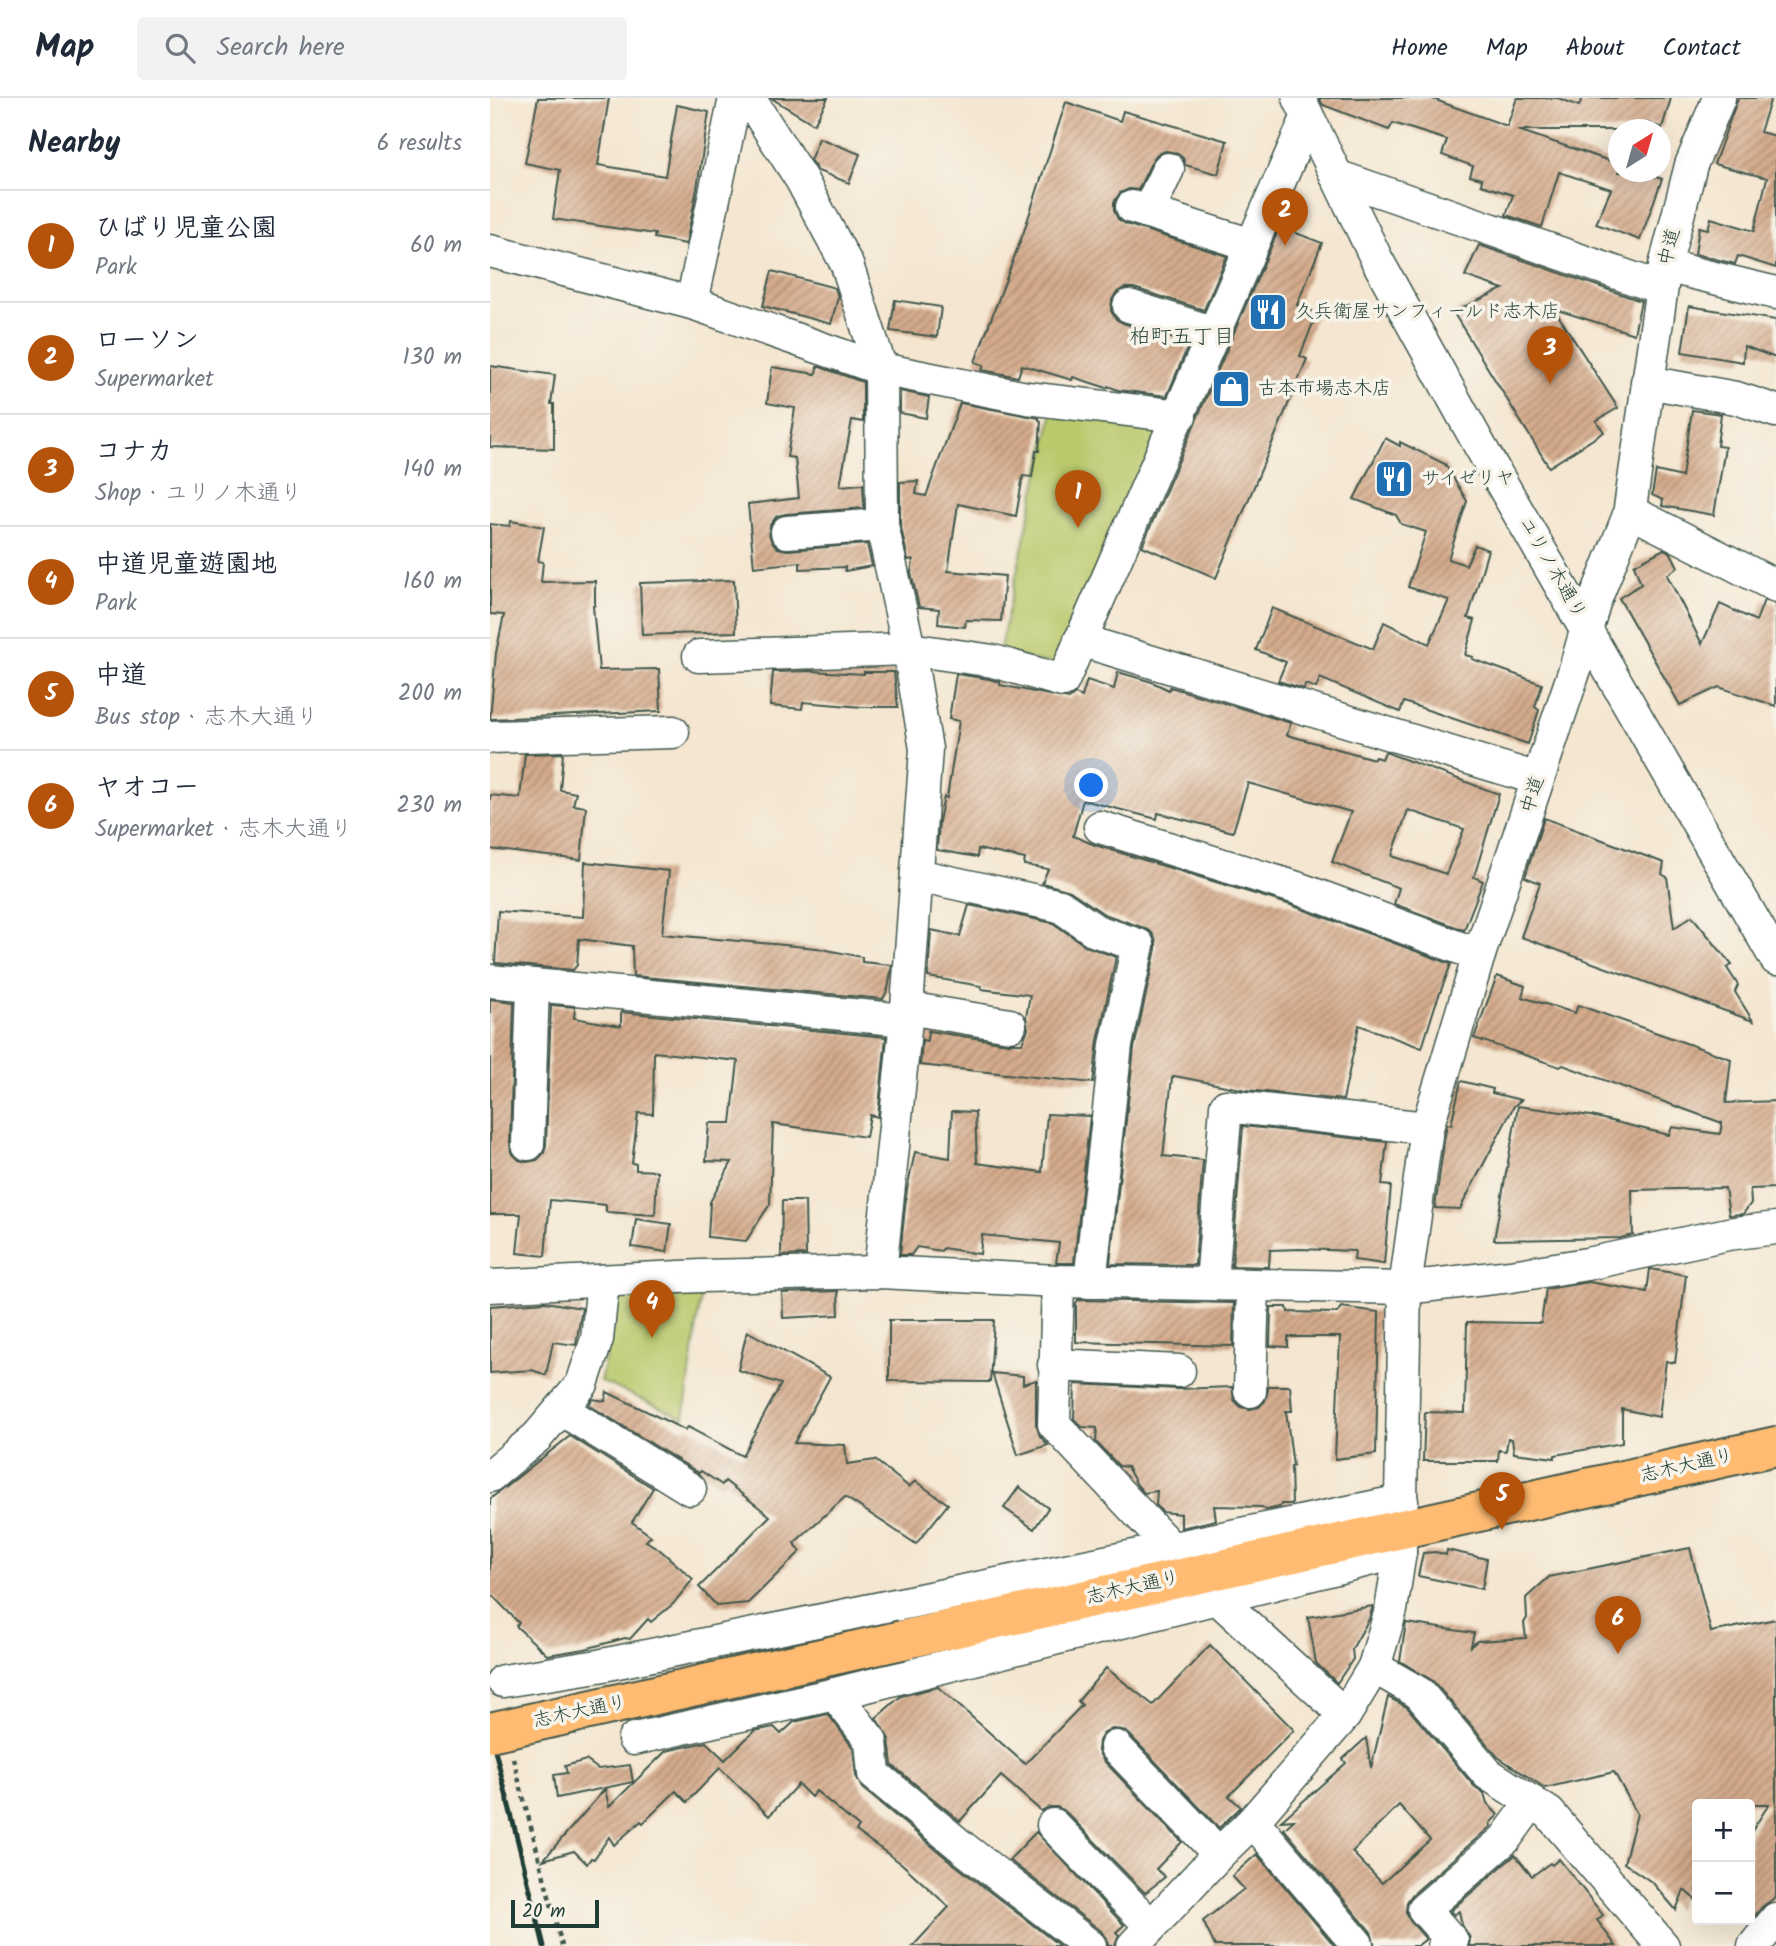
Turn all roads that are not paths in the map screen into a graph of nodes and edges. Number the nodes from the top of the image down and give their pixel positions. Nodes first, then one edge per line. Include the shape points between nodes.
1 (735, 98) edge
2 (748, 98) edge
3 (1719, 98) edge
4 (1303, 108) edge
5 (1168, 169) dead end
6 (1336, 176) junction
7 (1252, 245) junction
8 (490, 251) edge
9 (1663, 277) junction
10 (1776, 293) edge
11 (692, 303) junction
12 (1129, 306) dead end
13 (1215, 332) junction
14 (881, 369) junction
15 (1647, 382) junction
16 (1776, 411) edge
17 (1180, 416) junction
18 (1629, 515) junction
19 (882, 525) junction
20 (787, 532) dead end
21 (1776, 586) edge
22 (1587, 629) junction
23 (1080, 640) junction
24 (909, 649) junction
25 (699, 656) dead end
26 (673, 732) dead end
27 (490, 737) edge
28 (1538, 779) junction
29 (1100, 827) dead end
30 (918, 875) junction
31 (1479, 955) junction
32 (1776, 959) edge
33 (490, 981) edge
34 (533, 985) junction
35 (906, 1014) junction
36 (1010, 1025) dead end
37 (1427, 1128) junction
38 (528, 1143) dead end
39 (1776, 1228) edge
40 (880, 1272) junction
41 (603, 1281) junction
42 (1058, 1281) junction
43 (1090, 1282) junction
44 (1212, 1283) junction
45 (1253, 1285) junction
46 (490, 1286) edge
47 (1405, 1288) junction
48 (1054, 1365) junction
49 (1179, 1371) dead end
50 (1250, 1391) dead end
51 (561, 1409) junction
52 (1776, 1446) edge
53 (490, 1476) edge
54 (691, 1489) dead end
55 (1401, 1527) junction
56 (1171, 1548) junction
57 (1216, 1597) junction
58 (1374, 1667) junction
59 (503, 1681) dead end
60 (835, 1694) junction
61 (1345, 1715) junction
62 (634, 1739) dead end
63 (501, 1743) edge
64 (1116, 1747) dead end
65 (1532, 1802) junction
66 (1253, 1821) junction
67 (1054, 1825) dead end
68 (1219, 1854) junction
69 (1776, 1919) edge
70 (1142, 1936) edge
71 (1357, 1944) edge
72 (1090, 1946) edge
73 (1444, 1946) edge
74 (1663, 1946) edge
75 (1754, 1946) edge

1 - 11 street
2 - 14 street via 802,179 847,265
3 - 9 street, 中道 via 1691,165
4 - 6 street, ユリノ木通り
4 - 7 street
5 - 7 street via 1140,210
6 - 9 street
6 - 22 street, ユリノ木通り via 1377,260
7 - 13 street
8 - 11 street
9 - 10 street
9 - 15 street, 中道
11 - 14 street
12 - 13 street
13 - 17 street
14 - 17 street via 1027,398
14 - 19 street
15 - 16 street via 1736,398
15 - 18 street, 中道
17 - 23 street
18 - 21 street
18 - 22 street, 中道
19 - 20 street
19 - 24 street
22 - 28 street, 中道
22 - 32 street, ユリノ木通り
23 - 24 street via 1063,681 993,661
23 - 28 street
24 - 25 street
24 - 30 street via 926,749
26 - 27 street
28 - 31 street, 中道
29 - 31 street via 1297,888
30 - 35 street
30 - 43 street via 1060,906 1096,931 1138,945 1116,1045
31 - 37 street, 中道
33 - 34 street
34 - 35 street
34 - 38 street
35 - 36 street
35 - 40 street
37 - 44 street via 1226,1106
37 - 47 street, 中道
39 - 47 street via 1587,1264
40 - 41 street
40 - 42 street
41 - 46 street
41 - 51 street via 597,1339 582,1384
42 - 43 street
42 - 48 street
43 - 44 street
44 - 45 street
45 - 47 street
45 - 50 street
47 - 55 street, 中道
48 - 49 street
48 - 56 street via 1054,1424
51 - 53 street via 537,1437
51 - 54 street
52 - 55 main road, 志木大通り
55 - 56 street
55 - 57 street
55 - 58 street, 中道 via 1391,1610
55 - 63 main road, 志木大通り, bridge via 902,1640
56 - 59 street via 598,1666
57 - 60 street
57 - 61 street
58 - 61 street, 中道
58 - 65 street via 1419,1693 1488,1774
60 - 62 street
60 - 72 street via 871,1741 874,1774
61 - 66 street, 中道
64 - 68 street
65 - 73 street via 1505,1839 1424,1909 1452,1941
65 - 74 street via 1549,1814
66 - 68 street, 中道
66 - 71 street
67 - 70 street
68 - 70 street, 中道
69 - 75 street

